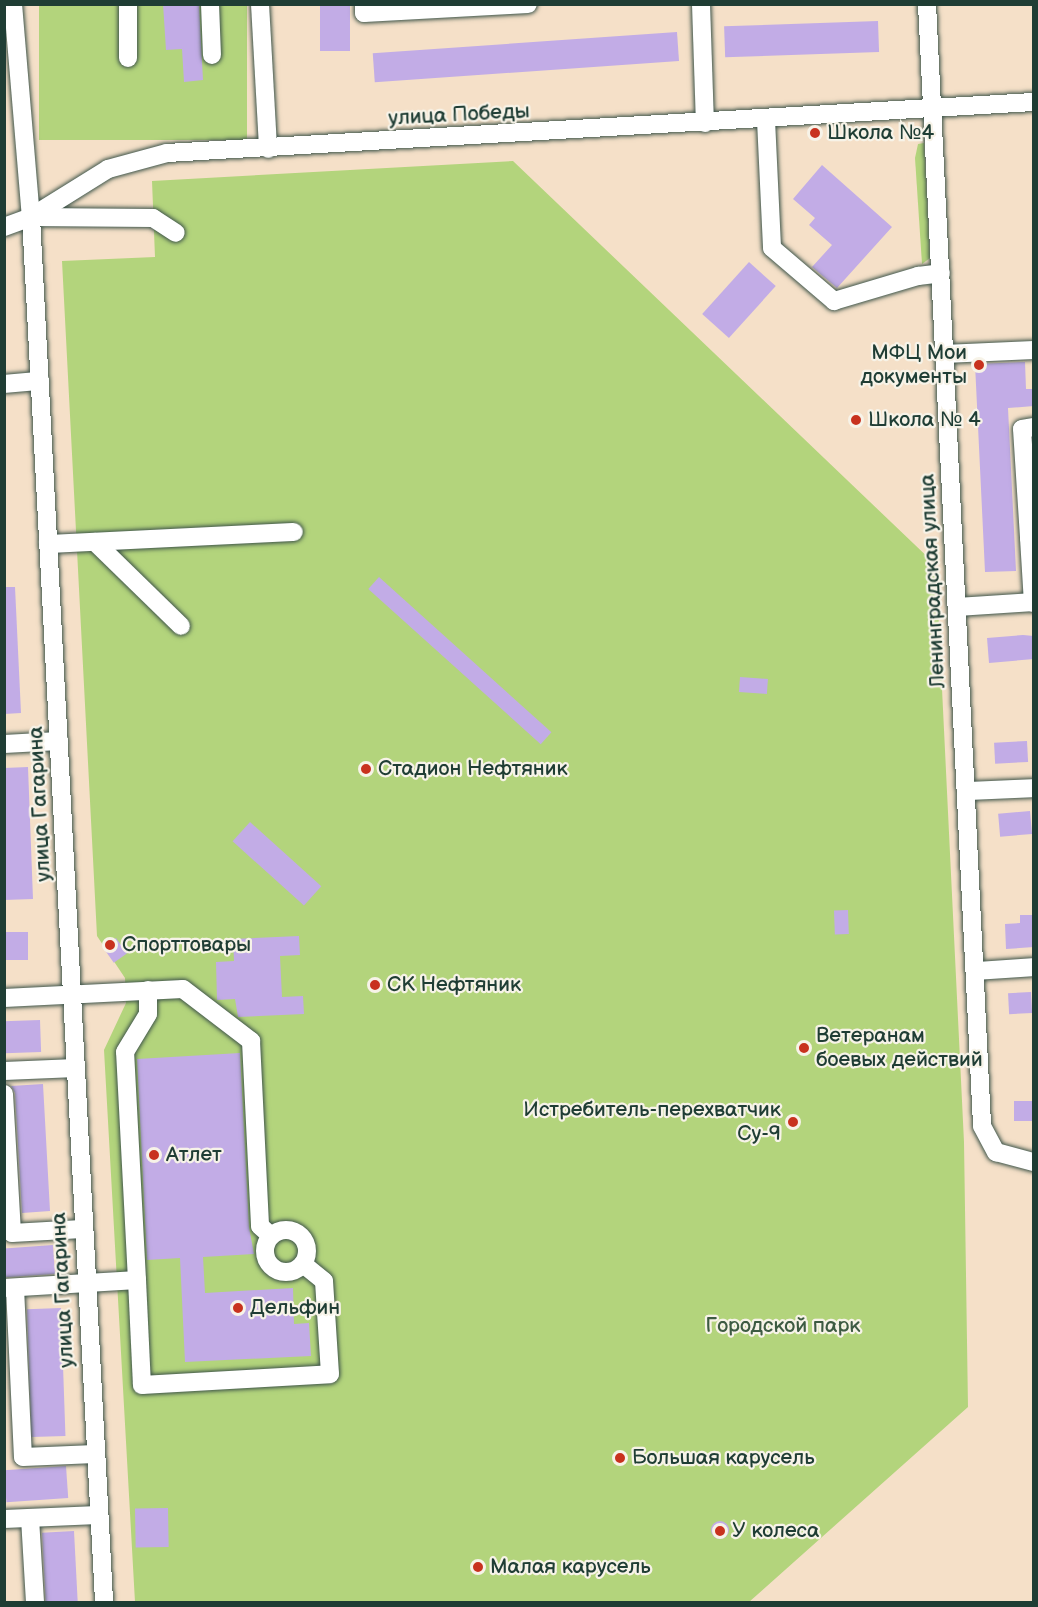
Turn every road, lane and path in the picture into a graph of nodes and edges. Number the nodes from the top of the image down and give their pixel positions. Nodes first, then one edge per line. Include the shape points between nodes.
1 (13, 4) edge
2 (128, 4) edge
3 (210, 4) edge
4 (260, 4) edge
5 (364, 4) edge
6 (528, 4) edge
7 (701, 4) edge
8 (927, 4) edge
9 (212, 55) dead end
10 (128, 58) dead end
11 (1034, 102) edge
12 (933, 109) junction
13 (766, 120) junction
14 (705, 123) junction
15 (268, 149) junction
16 (31, 217) junction
17 (4, 227) edge
18 (176, 233) dead end
19 (940, 273) junction
20 (1034, 350) edge
21 (944, 354) junction
22 (39, 381) junction
23 (4, 384) edge
24 (1034, 427) edge
25 (294, 532) dead end
26 (1031, 538) edge
27 (95, 542) junction
28 (48, 544) junction
29 (1033, 602) edge
30 (957, 607) junction
31 (181, 626) dead end
32 (59, 741) junction
33 (4, 744) edge
34 (1034, 788) edge
35 (966, 792) junction
36 (1034, 967) edge
37 (976, 971) junction
38 (148, 990) junction
39 (72, 994) junction
40 (4, 998) edge
41 (76, 1068) junction
42 (4, 1071) edge
43 (4, 1094) edge
44 (1034, 1162) edge
45 (82, 1229) junction
46 (8, 1233) edge
47 (271, 1236) junction
48 (303, 1264) junction
49 (137, 1280) junction
50 (84, 1283) junction
51 (10, 1288) edge
52 (95, 1454) junction
53 (98, 1515) junction
54 (30, 1518) junction
55 (4, 1519) edge
56 (34, 1602) edge
57 (104, 1602) edge

1 - 16 street, улица Гагарина
2 - 10 street
3 - 9 street
4 - 15 street
5 - 6 street via 364,13
7 - 14 street
8 - 12 street, Ленинградская улица
11 - 12 street, улица Победы
12 - 13 street, улица Победы
12 - 19 street, Ленинградская улица
13 - 14 street, улица Победы
13 - 19 street via 772,248 834,301
14 - 15 street, улица Победы
15 - 16 street, улица Победы via 167,153 108,169
16 - 17 street, улица Победы
16 - 18 street via 153,218
16 - 22 street, улица Гагарина
19 - 21 street, Ленинградская улица
20 - 21 street
21 - 30 street, Ленинградская улица
22 - 23 street
22 - 28 street, улица Гагарина
24 - 26 street via 1022,429
25 - 27 street
26 - 29 street
27 - 28 street
27 - 31 street
28 - 32 street, улица Гагарина
29 - 30 street
30 - 35 street, Ленинградская улица
32 - 33 street
32 - 39 street, улица Гагарина
34 - 35 street
35 - 37 street, Ленинградская улица
36 - 37 street
37 - 44 street, Ленинградская улица via 982,1126 996,1152
38 - 39 street
38 - 47 street via 183,989 251,1041 260,1226
38 - 49 street via 147,1014 125,1052
39 - 40 street
39 - 41 street, улица Гагарина
41 - 42 street
41 - 45 street, улица Гагарина
43 - 46 street
45 - 46 street
45 - 50 street, улица Гагарина
47 - 48 street via 284,1230 297,1233 306,1244
47 - 48 street via 265,1248 272,1267 292,1271
48 - 49 street via 324,1281 330,1374 142,1385
49 - 50 street
50 - 51 street
50 - 52 street, улица Гагарина
51 - 52 street via 23,1457
52 - 53 street, улица Гагарина
53 - 54 street
53 - 57 street, улица Гагарина
54 - 55 street
54 - 56 street

